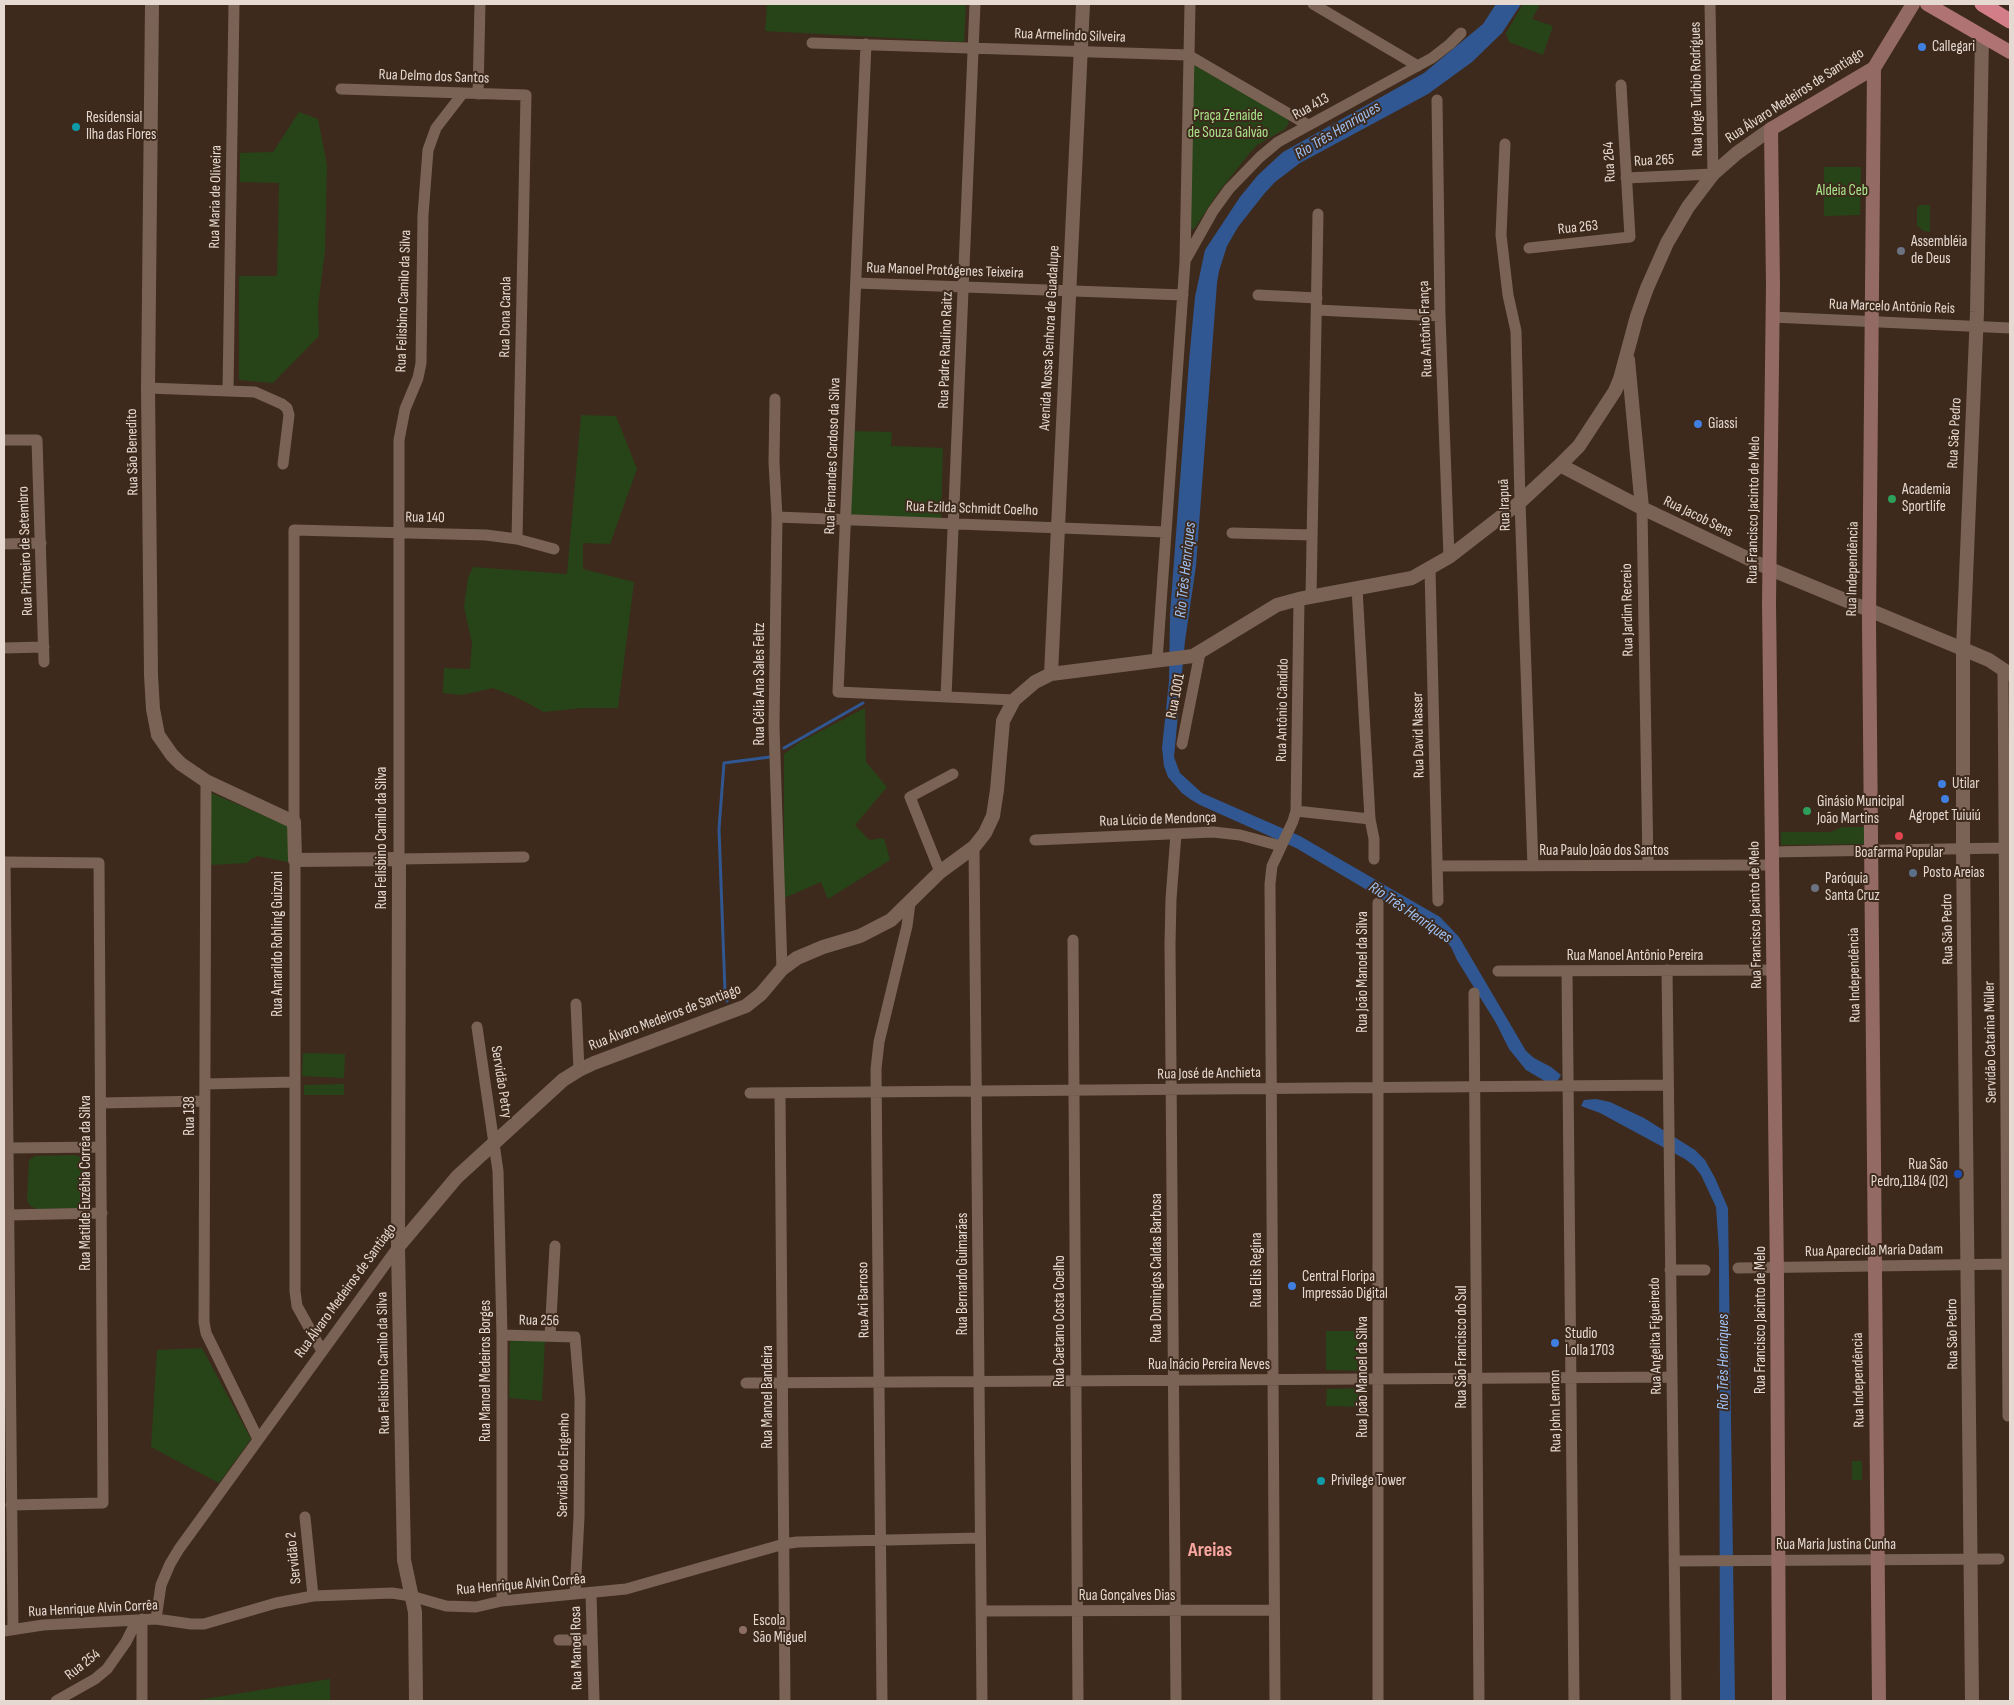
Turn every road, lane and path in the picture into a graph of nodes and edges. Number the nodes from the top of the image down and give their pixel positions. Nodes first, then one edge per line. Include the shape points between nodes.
1 (152, 4) edge
2 (234, 4) edge
3 (480, 4) edge
4 (975, 4) edge
5 (1083, 4) edge
6 (1190, 4) edge
7 (1313, 4) edge
8 (1710, 4) edge
9 (1913, 4) edge
10 (1927, 4) edge
11 (1982, 4) edge
12 (2010, 21) edge
13 (1461, 33) dead end
14 (1982, 36) junction
15 (812, 43) dead end
16 (866, 44) junction
17 (974, 48) junction
18 (1082, 52) junction
19 (2010, 52) edge
20 (1188, 56) junction
21 (1418, 66) junction
22 (1874, 68) junction
23 (1621, 85) dead end
24 (341, 89) dead end
25 (463, 93) junction
26 (478, 94) junction
27 (526, 95) joint
28 (1437, 100) dead end
29 (1308, 126) junction
30 (1772, 129) junction
31 (1505, 144) dead end
32 (1713, 174) junction
33 (1626, 178) junction
34 (1318, 214) dead end
35 (1630, 237) joint
36 (1529, 248) dead end
37 (1185, 262) junction
38 (856, 282) junction
39 (964, 287) junction
40 (1068, 291) junction
41 (1183, 295) junction
42 (1258, 295) dead end
43 (1317, 298) junction
44 (1316, 310) junction
45 (1440, 316) junction
46 (1772, 317) junction
47 (1872, 321) junction
48 (1976, 325) junction
49 (2010, 328) edge
50 (1628, 354) junction
51 (148, 388) junction
52 (228, 390) junction
53 (775, 399) dead end
54 (4, 440) edge
55 (283, 464) dead end
56 (1560, 466) junction
57 (1520, 502) junction
58 (1642, 508) junction
59 (777, 517) junction
60 (846, 520) junction
61 (954, 524) junction
62 (1057, 528) junction
63 (294, 530) joint
64 (1165, 532) junction
65 (1232, 532) dead end
66 (398, 533) junction
67 (1312, 535) junction
68 (517, 539) junction
69 (41, 543) junction
70 (4, 544) edge
71 (554, 549) dead end
72 (1449, 556) junction
73 (1430, 569) junction
74 (1770, 569) junction
75 (1358, 588) junction
76 (1305, 598) junction
77 (1869, 610) junction
78 (44, 647) junction
79 (4, 648) edge
80 (1963, 648) junction
81 (1193, 655) junction
82 (1160, 660) junction
83 (44, 662) dead end
84 (2006, 670) edge
85 (1051, 674) junction
86 (946, 697) junction
87 (1014, 700) junction
88 (1182, 744) dead end
89 (953, 774) dead end
90 (206, 781) junction
91 (1294, 816) junction
92 (1370, 819) junction
93 (294, 822) junction
94 (1176, 834) junction
95 (1035, 840) dead end
96 (1282, 844) junction
97 (974, 847) junction
98 (2004, 848) junction
99 (1963, 849) junction
100 (1870, 850) junction
101 (524, 857) dead end
102 (398, 859) junction
103 (1771, 859) junction
104 (295, 860) junction
105 (1374, 860) dead end
106 (1648, 865) junction
107 (1437, 866) junction
108 (1533, 866) junction
109 (940, 872) junction
110 (1438, 901) dead end
111 (910, 903) junction
112 (1378, 903) dead end
113 (1073, 940) dead end
114 (782, 969) junction
115 (1667, 970) junction
116 (1772, 970) junction
117 (1567, 971) junction
118 (1498, 972) dead end
119 (1474, 993) dead end
120 (576, 1004) dead end
121 (477, 1027) dead end
122 (579, 1070) junction
123 (295, 1082) junction
124 (205, 1084) junction
125 (1668, 1085) junction
126 (1475, 1086) junction
127 (1568, 1086) junction
128 (1378, 1087) junction
129 (1271, 1088) junction
130 (1172, 1089) junction
131 (1074, 1090) junction
132 (976, 1091) junction
133 (876, 1092) junction
134 (750, 1093) dead end
135 (780, 1093) junction
136 (205, 1102) junction
137 (101, 1103) junction
138 (495, 1141) junction
139 (101, 1147) junction
140 (8, 1148) junction
141 (102, 1213) junction
142 (9, 1215) junction
143 (6, 1238) edge
144 (555, 1246) dead end
145 (398, 1247) junction
146 (2009, 1264) edge
147 (1969, 1265) junction
148 (1874, 1266) junction
149 (1738, 1268) dead end
150 (1777, 1268) junction
151 (1670, 1270) junction
152 (1705, 1270) dead end
153 (502, 1335) junction
154 (550, 1336) junction
155 (575, 1336) joint
156 (322, 1351) junction
157 (1571, 1377) junction
158 (1672, 1377) junction
159 (1477, 1378) junction
160 (1273, 1379) junction
161 (1378, 1379) junction
162 (1076, 1380) junction
163 (1173, 1380) junction
164 (979, 1381) junction
165 (783, 1382) junction
166 (880, 1382) junction
167 (746, 1383) dead end
168 (2008, 1416) dead end
169 (258, 1438) junction
170 (12, 1505) junction
171 (305, 1517) dead end
172 (980, 1538) junction
173 (8, 1539) edge
174 (880, 1541) junction
175 (784, 1544) junction
176 (1999, 1558) dead end
177 (1972, 1559) junction
178 (1779, 1560) junction
179 (1877, 1560) junction
180 (1674, 1561) junction
181 (591, 1593) junction
182 (575, 1594) junction
183 (313, 1596) junction
184 (411, 1596) junction
185 (502, 1601) junction
186 (1175, 1610) junction
187 (1274, 1610) junction
188 (1078, 1611) junction
189 (981, 1612) junction
190 (140, 1619) junction
191 (156, 1619) junction
192 (8, 1630) edge
193 (559, 1640) dead end
194 (592, 1640) junction
195 (56, 1701) edge
196 (142, 1701) edge
197 (416, 1701) edge
198 (594, 1701) edge
199 (785, 1701) edge
200 (882, 1701) edge
201 (982, 1701) edge
202 (1078, 1701) edge
203 (1176, 1701) edge
204 (1275, 1701) edge
205 (1378, 1701) edge
206 (1479, 1701) edge
207 (1574, 1701) edge
208 (1676, 1701) edge
209 (1779, 1701) edge
210 (1879, 1701) edge
211 (1972, 1701) edge

1 - 51 street, Rua São Benedito
2 - 52 street, Rua Maria de Oliveira
3 - 26 street
4 - 17 street, Rua Padre Raulino Raitz
5 - 18 street, Avenida Nossa Senhora de Guadalupe
6 - 20 street
7 - 21 street
8 - 32 street, Rua Jorge Turíbio Rodrigues
9 - 22 main road, Rua Álvaro Medeiros de Santiago
10 - 14 main road
11 - 12 highway
13 - 21 street, Rua 413 via 1441,52
14 - 19 main road
14 - 48 street, Rua São Pedro
15 - 16 street, Rua Armelindo Silveira
16 - 17 street, Rua Armelindo Silveira
16 - 38 street, Rua Fernandes Cardoso da Silva
17 - 18 street, Rua Armelindo Silveira
17 - 39 street, Rua Padre Raulino Raitz
18 - 20 street, Rua Armelindo Silveira
18 - 40 street, Avenida Nossa Senhora de Guadalupe
20 - 29 street, Rua Armelindo Silveira
20 - 37 street
21 - 29 street, Rua 413
22 - 30 main road, Rua Álvaro Medeiros de Santiago
22 - 47 main road, Rua Independência
23 - 33 street, Rua 264
24 - 25 street, Rua Delmo dos Santos
25 - 26 street, Rua Delmo dos Santos
25 - 66 street, Rua Felisbino Camilo da Silva via 436,128 428,157 423,215 421,363 399,440
26 - 27 street, Rua Delmo dos Santos
27 - 68 street, Rua Dona Carola
28 - 45 street, Rua Antônio França
29 - 37 street, Rua 413 via 1278,142 1243,173 1213,211
30 - 32 street, Rua Álvaro Medeiros de Santiago
30 - 46 main road, Rua Francisco Jacinto de Melo
31 - 57 street, Rua Irapuã via 1501,235 1516,331
32 - 33 street, Rua 265
32 - 50 street, Rua Álvaro Medeiros de Santiago via 1688,207 1661,258 1637,316
33 - 35 street, Rua 264
34 - 43 street, Rua Antônio Cândido
35 - 36 street, Rua 263
37 - 41 street
38 - 39 street, Rua Manoel Protógenes Teixeira
38 - 60 street, Rua Fernandes Cardoso da Silva
39 - 40 street, Rua Manoel Protógenes Teixeira
39 - 61 street, Rua Padre Raulino Raitz
40 - 41 street, Rua Manoel Protógenes Teixeira
40 - 62 street, Avenida Nossa Senhora de Guadalupe
41 - 64 street
42 - 43 street
43 - 44 street, Rua Antônio Cândido
44 - 45 street
44 - 67 street, Rua Antônio Cândido
45 - 72 street, Rua Antônio França
46 - 47 street, Rua Marcelo Antônio Reis
46 - 74 main road, Rua Francisco Jacinto de Melo
47 - 48 street, Rua Marcelo Antônio Reis
47 - 77 main road, Rua Independência
48 - 49 street, Rua Marcelo Antônio Reis
48 - 80 street, Rua São Pedro
50 - 56 street, Rua Álvaro Medeiros de Santiago via 1610,399 1582,441
50 - 58 street, Rua Jardim Recreio
51 - 52 street
51 - 90 street, Rua São Benedito via 153,708 158,735 164,747 181,764
52 - 55 street via 262,394 287,408
53 - 59 street, Rua Célia Ana Sales Feltz
54 - 69 street, Rua Primeiro de Setembro via 37,440
56 - 57 street, Rua Álvaro Medeiros de Santiago
56 - 58 street, Rua Jacob Sens
57 - 72 street, Rua Álvaro Medeiros de Santiago
57 - 108 street, Rua Irapuã
58 - 74 street, Rua Jacob Sens
58 - 106 street, Rua Jardim Recreio
59 - 60 street, Rua Ezilda Schmidt Coelho
59 - 114 street, Rua Célia Ana Sales Feltz via 774,727
60 - 61 street, Rua Ezilda Schmidt Coelho
60 - 86 street, Rua Fernandes Cardoso da Silva via 838,692
61 - 62 street, Rua Ezilda Schmidt Coelho
61 - 86 street, Rua Padre Raulino Raitz
62 - 64 street, Rua Ezilda Schmidt Coelho
62 - 85 street, Avenida Nossa Senhora de Guadalupe
63 - 66 street, Rua 140
63 - 93 street, Rua Amarildo Rohling Guizoni
64 - 82 street
65 - 67 street
66 - 68 street, Rua 140
66 - 102 street, Rua Felisbino Camilo da Silva
67 - 76 street, Rua Antônio Cândido
68 - 71 street, Rua 140
69 - 70 street
69 - 78 street, Rua Primeiro de Setembro
72 - 73 street, Rua Álvaro Medeiros de Santiago
73 - 75 street, Rua Álvaro Medeiros de Santiago via 1404,581
73 - 107 street, Rua David Nasser
74 - 77 street, Rua Jacob Sens
74 - 103 main road, Rua Francisco Jacinto de Melo
75 - 76 street, Rua Álvaro Medeiros de Santiago
75 - 92 street
76 - 81 street, Rua Álvaro Medeiros de Santiago via 1270,608
76 - 91 street, Rua Antônio Cândido
77 - 80 street, Rua Jacob Sens
77 - 100 main road, Rua Independência
78 - 79 street
78 - 83 street, Rua Primeiro de Setembro
80 - 84 street, Rua Jacob Sens
80 - 99 street, Rua São Pedro
81 - 82 street, Rua Álvaro Medeiros de Santiago
81 - 88 street, Rua 1001
82 - 85 street, Rua Álvaro Medeiros de Santiago
84 - 98 street, Servidão Catarina Müller
85 - 87 street, Rua Álvaro Medeiros de Santiago via 1035,682
86 - 87 street, Rua Fernandes Cardoso da Silva
87 - 97 street, Rua Álvaro Medeiros de Santiago via 1001,730 993,816
89 - 109 street via 910,797
90 - 93 street, Rua São Benedito
90 - 124 street, Rua 138
91 - 92 street
91 - 96 street, Rua Elis Regina
92 - 105 street
93 - 104 street, Rua Amarildo Rohling Guizoni
94 - 95 street, Rua Lúcio de Mendonça
94 - 96 street, Rua Lúcio de Mendonça via 1227,833
94 - 130 street, Rua Domingos Caldas Barbosa via 1170,935
96 - 129 street, Rua Elis Regina via 1272,866 1270,884
97 - 109 street, Rua Álvaro Medeiros de Santiago
97 - 132 street, Rua Bernardo Guimarães
98 - 99 street, Rua Paulo João dos Santos
98 - 146 street, Servidão Catarina Müller
99 - 100 street, Rua Paulo João dos Santos
99 - 147 street, Rua São Pedro
100 - 103 street, Rua Paulo João dos Santos
100 - 148 main road, Rua Independência
101 - 102 street
102 - 104 street
102 - 145 street, Rua Felisbino Camilo da Silva
103 - 106 street, Rua Paulo João dos Santos
103 - 116 main road, Rua Francisco Jacinto de Melo
104 - 123 street, Rua Amarildo Rohling Guizoni
106 - 108 street, Rua Paulo João dos Santos
107 - 108 street, Rua Paulo João dos Santos
107 - 110 street, Rua David Nasser
109 - 111 street, Rua Álvaro Medeiros de Santiago
111 - 114 street, Rua Álvaro Medeiros de Santiago via 897,916 868,932 807,954
111 - 133 street, Rua Ari Barroso via 908,926 879,1042
112 - 128 street, Rua João Manoel da Silva
113 - 131 street, Rua Caetano Costa Coelho
114 - 122 street, Rua Álvaro Medeiros de Santiago via 746,1006
115 - 116 street, Rua Manoel Antônio Pereira
115 - 117 street, Rua Manoel Antônio Pereira
115 - 125 street, Rua Angelita Figueiredo
116 - 150 main road, Rua Francisco Jacinto de Melo
117 - 118 street, Rua Manoel Antônio Pereira
117 - 127 street, Rua John Lennon
119 - 126 street, Rua São Francisco do Sul
120 - 122 street
121 - 138 street, Servidão Petry
122 - 138 street, Rua Álvaro Medeiros de Santiago via 553,1088
123 - 124 street
123 - 156 street, Rua Amarildo Rohling Guizoni via 296,1300
124 - 136 street, Rua 138
125 - 127 street, Rua José de Anchieta
125 - 151 street, Rua Angelita Figueiredo
126 - 127 street, Rua José de Anchieta
126 - 128 street, Rua José de Anchieta
126 - 159 street, Rua São Francisco do Sul
127 - 157 street, Rua John Lennon
128 - 129 street, Rua José de Anchieta
128 - 161 street, Rua João Manoel da Silva
129 - 130 street, Rua José de Anchieta
129 - 160 street, Rua Elis Regina
130 - 131 street, Rua José de Anchieta
130 - 163 street, Rua Domingos Caldas Barbosa
131 - 132 street, Rua José de Anchieta
131 - 162 street, Rua Caetano Costa Coelho
132 - 133 street, Rua José de Anchieta
132 - 164 street, Rua Bernardo Guimarães
133 - 135 street, Rua José de Anchieta
133 - 166 street, Rua Ari Barroso
134 - 135 street, Rua José de Anchieta
135 - 165 street, Rua Manoel Bandeira
136 - 137 street
136 - 169 street, Rua 138 via 204,1322 206,1333
137 - 139 street, Rua Matilde Euzébia Corrêa da Silva
137 - 140 street, Rua Matilde Euzébia Corrêa da Silva via 99,863 5,862
138 - 145 street, Rua Álvaro Medeiros de Santiago via 442,1193
138 - 153 street, Rua Manoel Medeiros Borges
139 - 140 street
139 - 141 street, Rua Matilde Euzébia Corrêa da Silva
140 - 142 street
141 - 142 street
141 - 170 street, Rua Matilde Euzébia Corrêa da Silva via 103,1503
142 - 143 street
143 - 170 street
144 - 154 street
145 - 156 street, Rua Álvaro Medeiros de Santiago
145 - 184 street, Rua Felisbino Camilo da Silva via 404,1560
146 - 147 street, Rua Aparecida Maria Dadam
146 - 168 street, Servidão Catarina Müller
147 - 148 street, Rua Aparecida Maria Dadam
147 - 177 street, Rua São Pedro
148 - 150 street, Rua Aparecida Maria Dadam
148 - 179 main road, Rua Independência
149 - 150 street, Rua Aparecida Maria Dadam
150 - 178 main road, Rua Francisco Jacinto de Melo
151 - 152 street
151 - 158 street, Rua Angelita Figueiredo
153 - 154 street, Rua 256
153 - 185 street, Rua Manoel Medeiros Borges
154 - 155 street, Rua 256
155 - 182 street, Servidão do Engenho via 580,1398
156 - 169 street, Rua Álvaro Medeiros de Santiago
157 - 158 street, Rua Inácio Pereira Neves
157 - 159 street, Rua Inácio Pereira Neves
157 - 207 street, Rua John Lennon
158 - 180 street, Rua Angelita Figueiredo
159 - 161 street, Rua Inácio Pereira Neves
159 - 206 street, Rua São Francisco do Sul
160 - 161 street, Rua Inácio Pereira Neves
160 - 163 street, Rua Inácio Pereira Neves
160 - 187 street, Rua Elis Regina
161 - 205 street, Rua João Manoel da Silva
162 - 163 street, Rua Inácio Pereira Neves
162 - 164 street, Rua Inácio Pereira Neves
162 - 188 street, Rua Caetano Costa Coelho
163 - 186 street, Rua Domingos Caldas Barbosa
164 - 166 street, Rua Inácio Pereira Neves
164 - 172 street, Rua Bernardo Guimarães
165 - 166 street, Rua Inácio Pereira Neves
165 - 167 street, Rua Inácio Pereira Neves
165 - 175 street, Rua Manoel Bandeira
166 - 174 street, Rua Ari Barroso
169 - 191 street, Rua Álvaro Medeiros de Santiago via 170,1564 161,1585
170 - 173 street
171 - 183 street, Servidão 2
172 - 174 street, Rua Henrique Alvin Corrêa
172 - 189 street, Rua Bernardo Guimarães
173 - 192 street
174 - 175 street, Rua Henrique Alvin Corrêa
174 - 200 street, Rua Ari Barroso
175 - 181 street, Rua Henrique Alvin Corrêa via 626,1589
175 - 199 street, Rua Manoel Bandeira
176 - 177 street, Rua Maria Justina Cunha
177 - 179 street, Rua Maria Justina Cunha
177 - 211 street, Rua São Pedro
178 - 179 street, Rua Maria Justina Cunha
178 - 180 street, Rua Maria Justina Cunha
178 - 209 main road, Rua Francisco Jacinto de Melo
179 - 210 main road, Rua Independência
180 - 208 street, Rua Angelita Figueiredo
181 - 182 street, Rua Henrique Alvin Corrêa
181 - 194 street, Rua Manoel Rosa
182 - 185 street, Rua Henrique Alvin Corrêa
183 - 184 street, Rua Henrique Alvin Corrêa via 392,1593
183 - 191 street, Rua Henrique Alvin Corrêa via 204,1624
184 - 185 street, Rua Henrique Alvin Corrêa via 460,1607
184 - 197 street, Rua Felisbino Camilo da Silva via 416,1633
186 - 187 street, Rua Gonçalves Dias
186 - 188 street, Rua Gonçalves Dias
186 - 203 street, Rua Domingos Caldas Barbosa
187 - 204 street, Rua Elis Regina
188 - 189 street, Rua Gonçalves Dias
188 - 202 street, Rua Caetano Costa Coelho
189 - 201 street, Rua Bernardo Guimarães
190 - 191 street, Rua Henrique Alvin Corrêa
190 - 192 street, Rua Henrique Alvin Corrêa
190 - 195 street, Rua 254 via 107,1668
190 - 196 street
193 - 194 street
194 - 198 street, Rua Manoel Rosa

